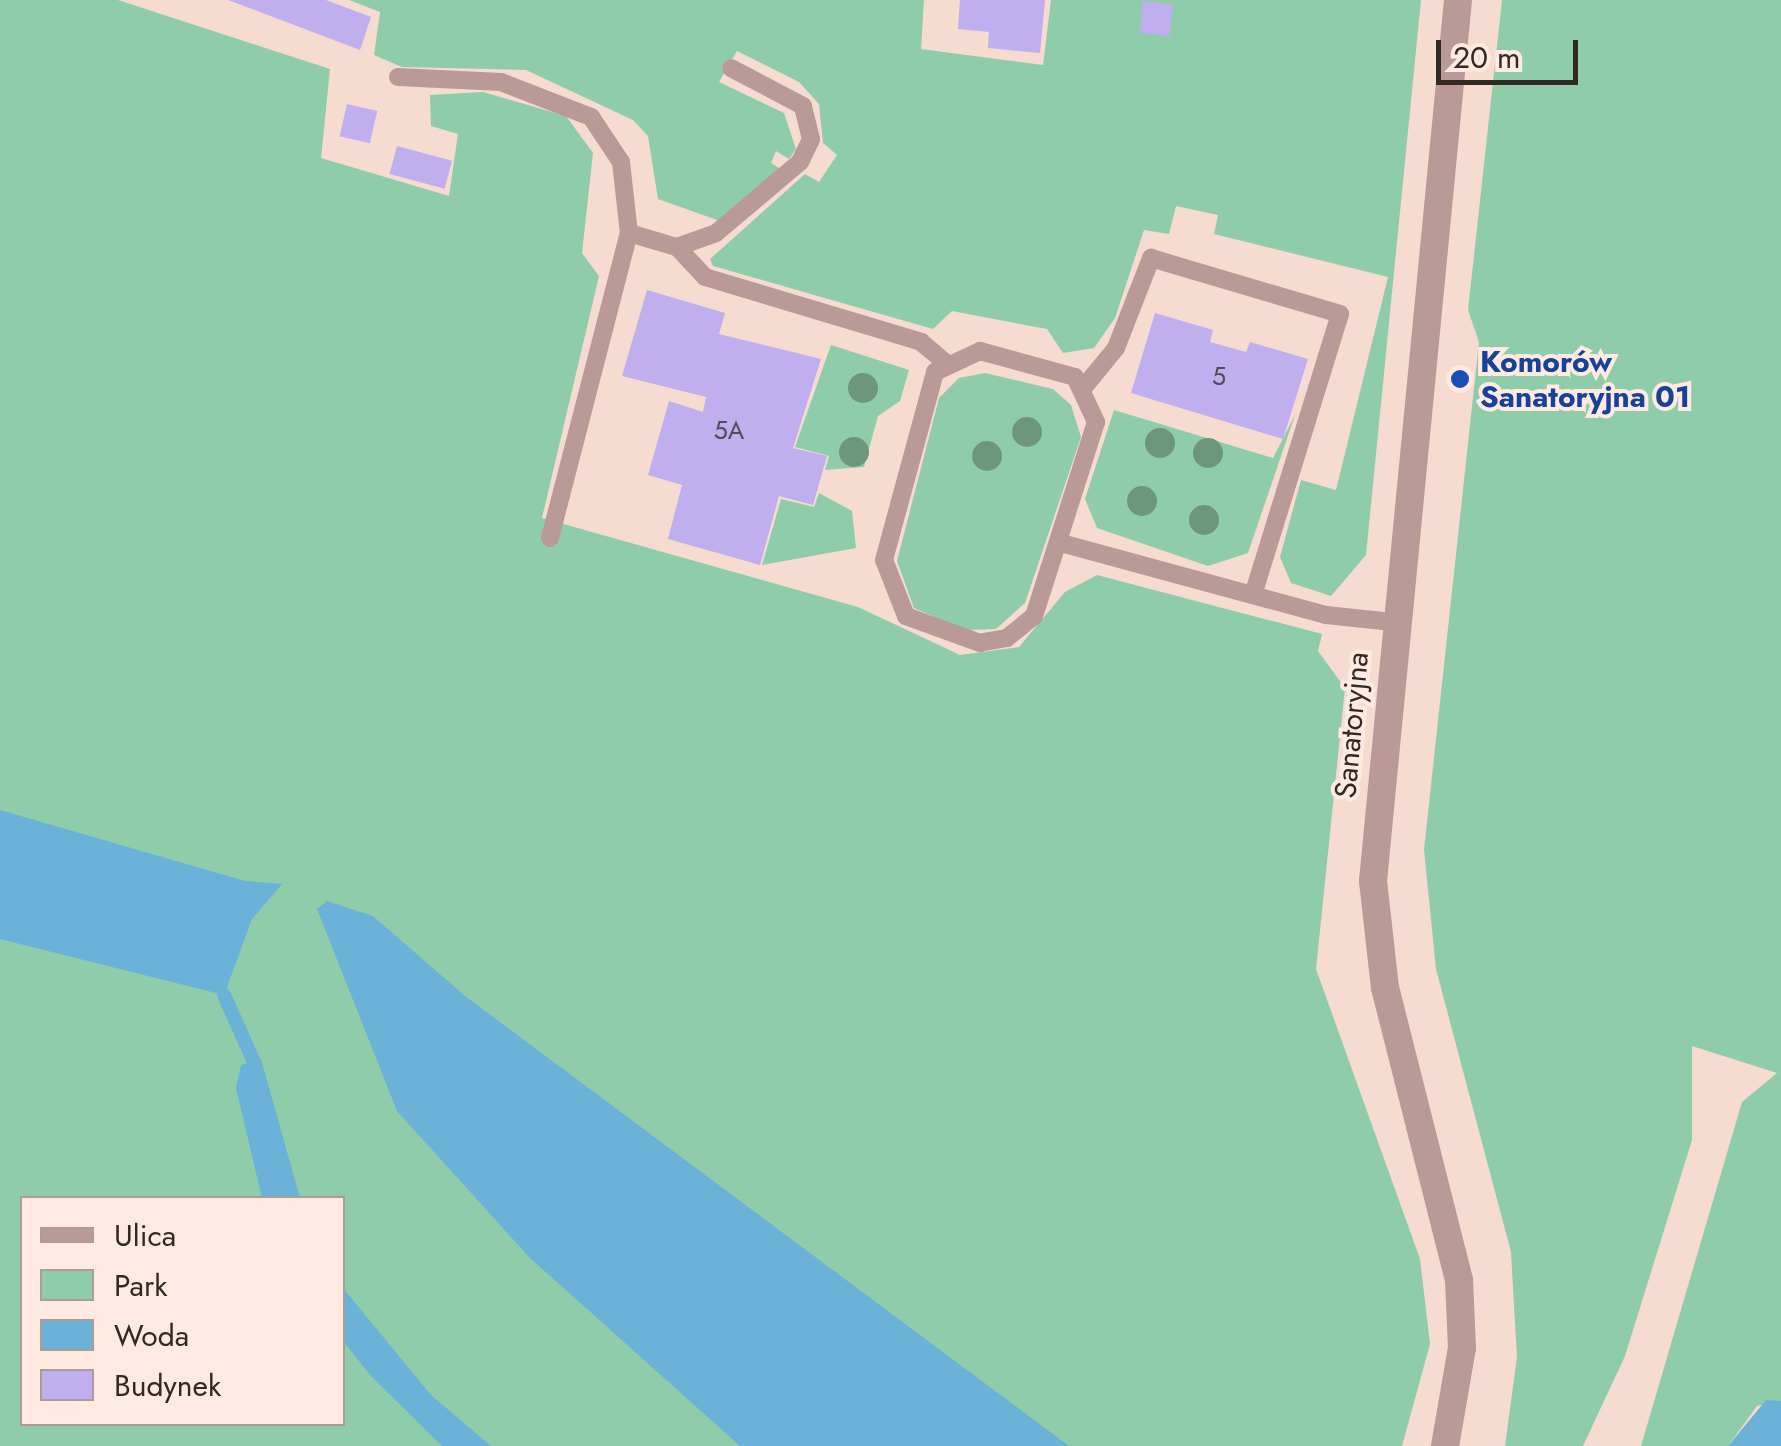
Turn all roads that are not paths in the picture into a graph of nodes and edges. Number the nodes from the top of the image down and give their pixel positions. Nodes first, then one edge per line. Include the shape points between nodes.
1 (1458, 0) edge
2 (731, 68) dead end
3 (398, 78) dead end
4 (629, 233) junction
5 (677, 247) junction
6 (944, 362) junction
7 (1084, 387) junction
8 (550, 538) dead end
9 (1062, 543) junction
10 (1253, 595) junction
11 (1393, 622) junction
12 (1445, 1446) edge

1 - 11 street, Sanatoryjna
2 - 5 lane via 803,106 811,140 800,162 716,234
3 - 4 lane via 501,82 591,117 621,162
4 - 5 lane
4 - 8 lane
5 - 6 lane via 705,278 922,342
6 - 7 lane via 1008,354
6 - 9 lane via 886,529 896,605 953,639 1006,638 1034,616
7 - 9 lane via 1096,422
7 - 10 lane via 1116,348 1151,258 1340,314
9 - 10 lane
10 - 11 lane
11 - 12 street, Sanatoryjna via 1374,908 1459,1280 1462,1348

